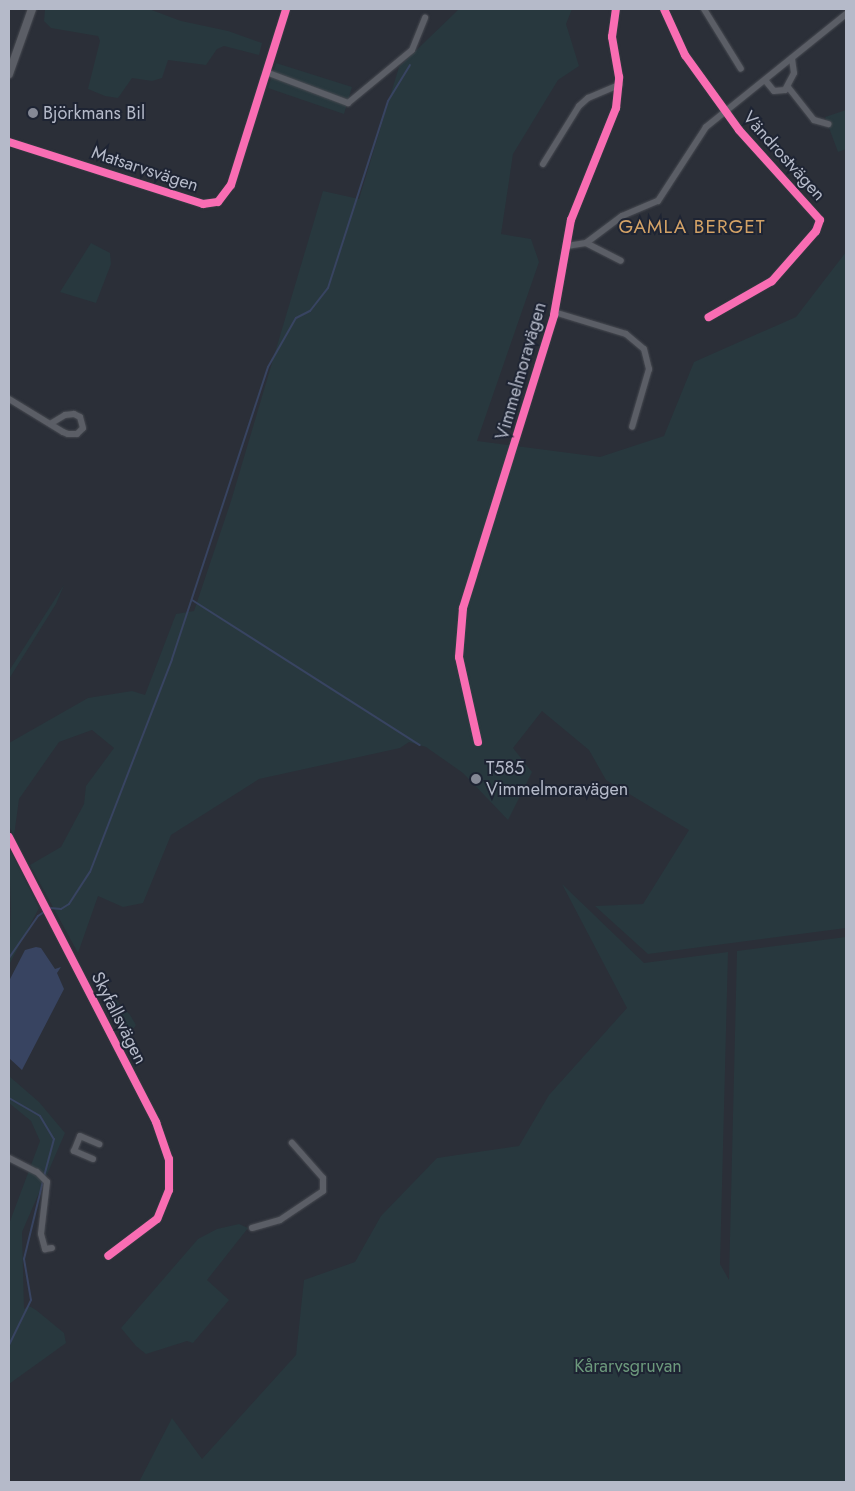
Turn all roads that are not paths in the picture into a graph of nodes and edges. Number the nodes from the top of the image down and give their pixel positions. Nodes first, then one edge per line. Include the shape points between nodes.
1 (32, 9) edge
2 (286, 9) edge
3 (616, 9) edge
4 (664, 9) edge
5 (704, 9) edge
6 (846, 14) edge
7 (425, 18) dead end
8 (792, 58) junction
9 (741, 69) dead end
10 (266, 72) junction
11 (9, 74) edge
12 (765, 80) junction
13 (619, 85) junction
14 (788, 87) junction
15 (726, 111) junction
16 (828, 124) dead end
17 (9, 142) edge
18 (543, 164) dead end
19 (586, 243) junction
20 (567, 246) junction
21 (621, 261) dead end
22 (554, 312) junction
23 (709, 317) dead end
24 (9, 399) edge
25 (50, 424) junction
26 (632, 427) dead end
27 (478, 742) dead end
28 (9, 837) edge
29 (292, 1143) dead end
30 (99, 1144) dead end
31 (9, 1158) edge
32 (93, 1159) dead end
33 (252, 1228) dead end
34 (52, 1248) dead end
35 (108, 1256) dead end

1 - 11 street
2 - 10 street, Matsarvsvägen
3 - 13 street, Vimmelmoravägen via 612,37
4 - 15 street, Vändrostvägen via 684,55
5 - 9 street
6 - 8 street
7 - 10 street via 412,50 348,103
8 - 12 street
8 - 14 street via 794,73
10 - 17 street, Matsarvsvägen via 231,185 224,197 212,204
12 - 14 street via 774,91 780,92
12 - 15 street
13 - 18 street via 588,98 580,106
13 - 20 street, Vimmelmoravägen via 611,123 571,220
14 - 16 street via 814,120
15 - 19 street via 703,130 658,201 622,216
15 - 23 street, Vändrostvägen via 820,222 807,242 772,280
19 - 20 street
19 - 21 street
20 - 22 street, Vimmelmoravägen
22 - 26 street via 626,334 644,349 649,369
22 - 27 street, Vimmelmoravägen via 463,608 459,657
24 - 25 street
25 - 25 street via 70,435 83,428 79,416 74,414 65,414
28 - 35 street, Skyfallsvägen via 156,1122 169,1159 167,1195 157,1219
29 - 33 street via 323,1178 323,1191 280,1220
30 - 32 street via 80,1136 74,1151
31 - 34 street via 38,1172 47,1182 41,1234 45,1249

